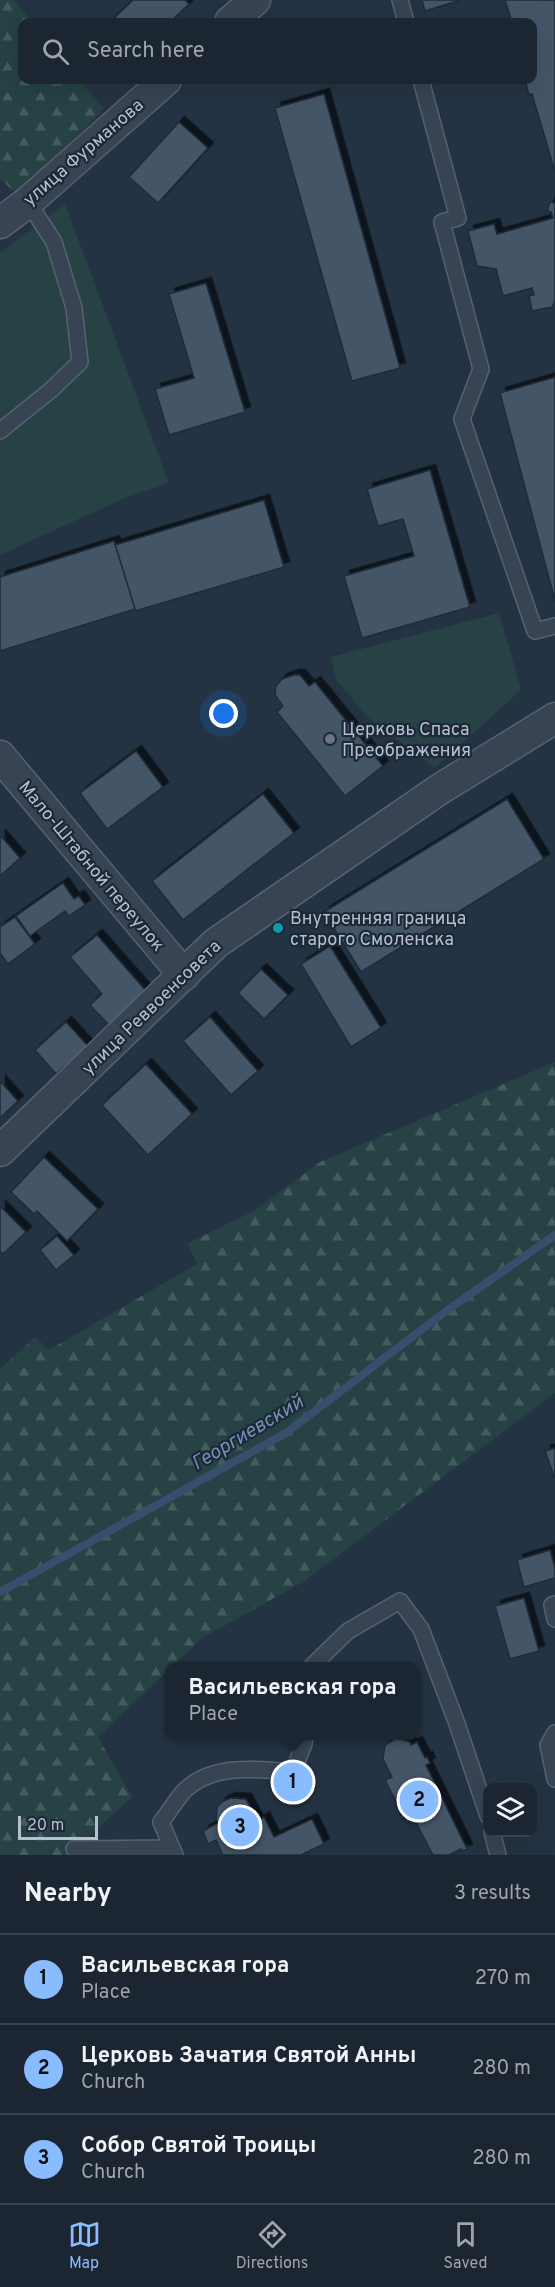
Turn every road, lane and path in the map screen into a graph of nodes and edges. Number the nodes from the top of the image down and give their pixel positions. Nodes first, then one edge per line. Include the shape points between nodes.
1 (255, 0) edge
2 (400, 0) edge
3 (235, 18) edge
4 (405, 18) edge
5 (161, 84) edge
6 (422, 84) edge
7 (28, 202) junction
8 (0, 223) edge
9 (0, 430) edge
10 (555, 626) edge
11 (555, 718) edge
12 (0, 756) edge
13 (184, 975) junction
14 (0, 1151) edge
15 (555, 1604) edge
16 (555, 1619) edge
17 (316, 1662) edge
18 (555, 1733) edge
19 (304, 1740) edge
20 (555, 1779) edge
21 (483, 1801) edge
22 (493, 1837) edge
23 (74, 1849) dead end
24 (174, 1852) edge
25 (498, 1855) edge

1 - 3 street
2 - 4 lane
5 - 7 street, улица Фурманова
6 - 10 lane via 458,218 442,222 481,369 462,419 534,631
7 - 8 street, улица Фурманова
7 - 9 lane via 54,242 74,308 80,362
11 - 13 street, улица Реввоенсовета via 440,789 226,936
12 - 13 street, Мало-Штабной переулок
13 - 14 street, улица Реввоенсовета
15 - 16 lane
17 - 21 lane via 348,1631 400,1601 421,1629
18 - 20 lane via 548,1745
19 - 24 lane via 293,1772 251,1769 210,1773 184,1791 161,1822
22 - 25 lane
23 - 24 lane

